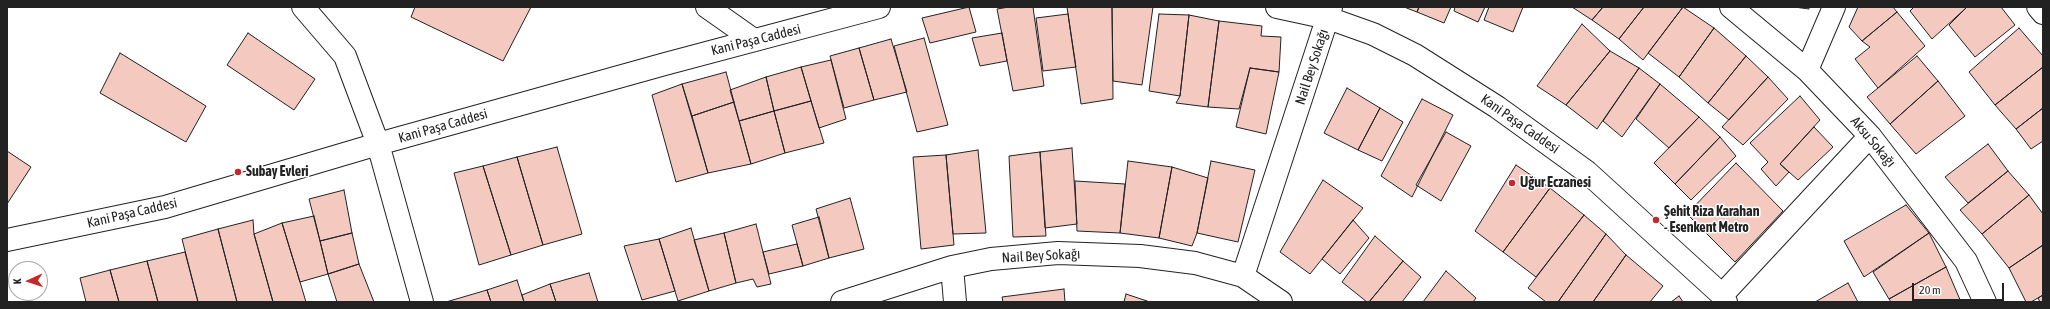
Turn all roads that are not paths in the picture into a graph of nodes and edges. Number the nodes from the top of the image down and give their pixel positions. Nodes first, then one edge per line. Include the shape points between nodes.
1 (303, 7) edge
2 (707, 7) edge
3 (879, 7) edge
4 (1276, 7) edge
5 (1731, 7) edge
6 (1834, 7) edge
7 (2038, 7) edge
8 (1330, 12) edge
9 (2043, 13) edge
10 (817, 16) edge
11 (754, 40) junction
12 (1806, 70) junction
13 (1870, 136) junction
14 (378, 144) junction
15 (7, 240) edge
16 (952, 267) junction
17 (1243, 276) junction
18 (1724, 298) edge
19 (422, 302) edge
20 (842, 302) edge
21 (956, 302) edge
22 (1281, 302) edge
23 (1986, 302) edge

1 - 14 street via 346,56
2 - 11 street
3 - 10 street, Kani Paşa Caddesi
4 - 8 street, Kani Paşa Caddesi
5 - 12 street, Aksu Sokağı
6 - 12 street
7 - 9 street
8 - 17 street, Nail Bey Sokağı
8 - 18 street, Kani Paşa Caddesi via 1415,55 1497,107 1588,172
10 - 11 street, Kani Paşa Caddesi
11 - 14 street, Kani Paşa Caddesi
12 - 13 street, Aksu Sokağı
13 - 18 street
13 - 23 street, Aksu Sokağı via 1966,261
14 - 15 street, Kani Paşa Caddesi via 165,207
14 - 19 street
16 - 17 street, Nail Bey Sokağı via 991,259 1065,253 1140,256 1195,263
16 - 20 street, Nail Bey Sokağı
16 - 21 street
17 - 22 street, Nail Bey Sokağı

